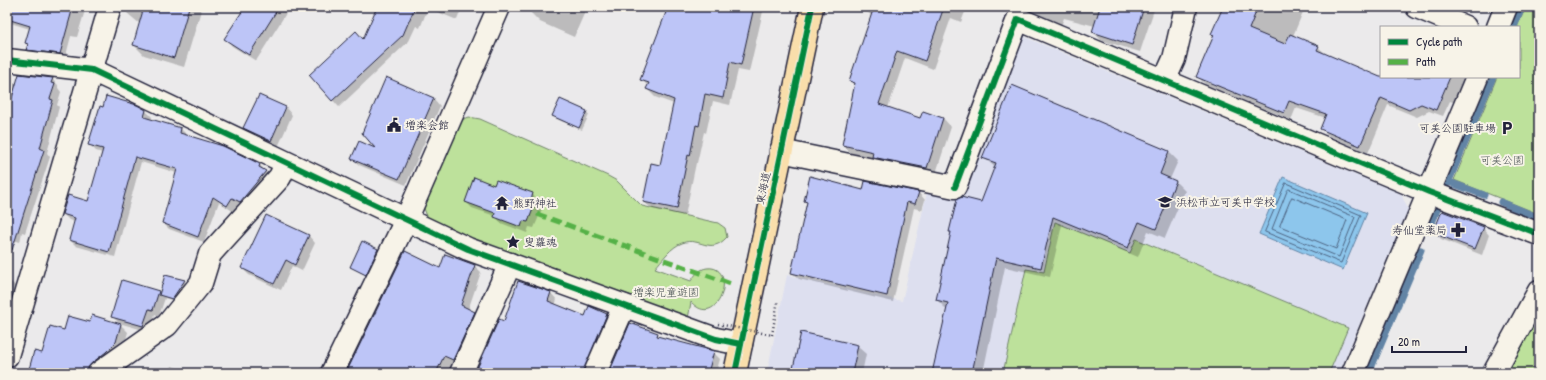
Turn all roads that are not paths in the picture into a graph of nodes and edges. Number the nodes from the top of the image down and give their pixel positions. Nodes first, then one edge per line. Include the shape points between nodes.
1 (110, 7) edge
2 (499, 7) edge
3 (812, 7) edge
4 (1186, 7) edge
5 (1417, 7) edge
6 (1506, 7) edge
7 (1463, 26) edge
8 (1498, 26) edge
9 (7, 60) edge
10 (92, 70) junction
11 (1477, 78) edge
12 (1164, 81) junction
13 (781, 151) junction
14 (286, 162) junction
15 (1429, 192) junction
16 (406, 220) junction
17 (1539, 234) edge
18 (510, 264) junction
19 (1539, 292) edge
20 (624, 306) junction
21 (741, 344) junction
22 (7, 356) edge
23 (99, 373) edge
24 (332, 373) edge
25 (461, 373) edge
26 (595, 373) edge
27 (735, 373) edge
28 (1353, 373) edge
29 (1494, 373) edge

1 - 10 street
2 - 16 street
3 - 13 highway, 東海道
4 - 12 street via 1174,59
5 - 7 street
6 - 8 street
9 - 10 street
10 - 14 street
10 - 22 street
11 - 15 street
12 - 13 street via 1018,19 955,187
12 - 15 street
13 - 21 highway, 東海道
14 - 16 street
14 - 23 street via 280,177 210,254 201,282 167,325
15 - 17 street
15 - 28 street
16 - 18 street via 468,249
16 - 24 street
18 - 20 street
18 - 25 street
19 - 29 street
20 - 21 street via 716,339
20 - 26 street
21 - 27 highway, 東海道

